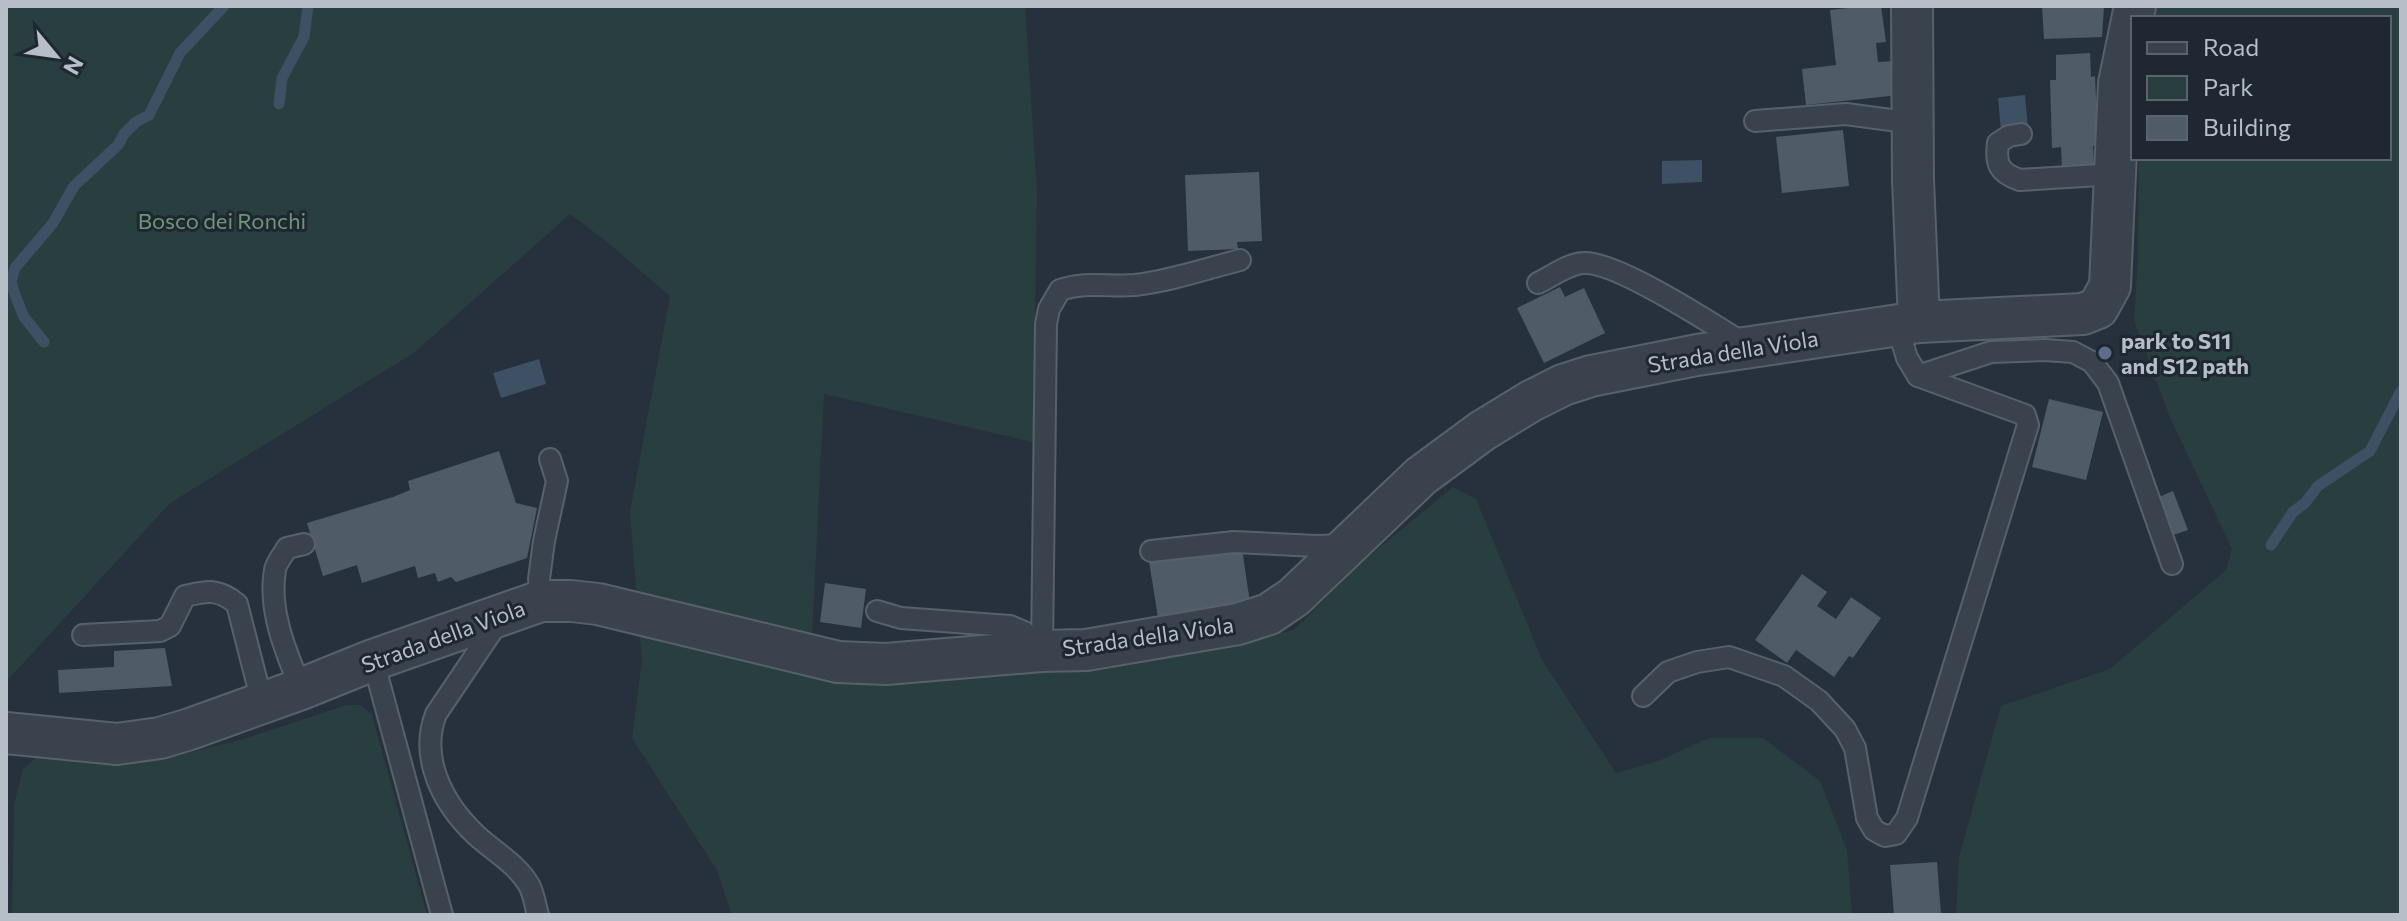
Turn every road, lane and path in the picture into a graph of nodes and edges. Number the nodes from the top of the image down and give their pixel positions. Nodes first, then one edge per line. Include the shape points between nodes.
1 (1912, 6) edge
2 (2131, 25) edge
3 (1755, 121) dead end
4 (1913, 123) junction
5 (2021, 134) dead end
6 (2115, 174) junction
7 (1240, 260) dead end
8 (1538, 283) dead end
9 (1908, 323) junction
10 (1750, 347) junction
11 (1918, 376) junction
12 (550, 459) dead end
13 (304, 544) dead end
14 (1350, 545) junction
15 (1151, 551) dead end
16 (2172, 564) dead end
17 (523, 607) junction
18 (877, 611) dead end
19 (83, 635) dead end
20 (1042, 651) junction
21 (373, 660) junction
22 (301, 689) junction
23 (1643, 696) dead end
24 (262, 702) junction
25 (6, 733) edge
26 (442, 915) edge
27 (538, 915) edge

1 - 4 street
2 - 6 street via 2119,83
3 - 4 lane via 1846,114
4 - 9 street
5 - 6 lane via 1998,143 1999,169 2008,176 2020,180
6 - 9 street, Strada della Viola via 2110,286 2098,308 2083,314
7 - 20 lane via 1133,285 1077,284 1060,290 1049,309
8 - 10 lane via 1579,262 1594,263
9 - 10 street, Strada della Viola
9 - 11 lane via 1907,358
10 - 14 street, Strada della Viola via 1591,376 1542,395 1421,476
11 - 16 lane via 1991,352 2073,352 2092,362 2108,383
11 - 23 lane via 2025,415 2028,425 1907,818 1896,834 1874,830 1867,818 1855,748 1845,729 1819,701 1784,676 1729,657 1668,672
12 - 17 lane via 557,481 539,579
13 - 22 lane via 287,548 275,568 274,608
14 - 15 lane via 1234,542
14 - 20 street, Strada della Viola via 1269,614 1172,637
17 - 20 street, Strada della Viola via 571,601 598,604 838,662 886,664
17 - 21 street, Strada della Viola
17 - 27 lane via 436,714 429,753 436,778 456,811 520,872
18 - 20 lane via 901,618 1010,626
19 - 24 lane via 160,631 170,626 185,596 208,591 226,595 237,604
21 - 22 street, Strada della Viola
21 - 26 lane
22 - 24 street, Strada della Viola
24 - 25 street, Strada della Viola via 160,738 117,744

